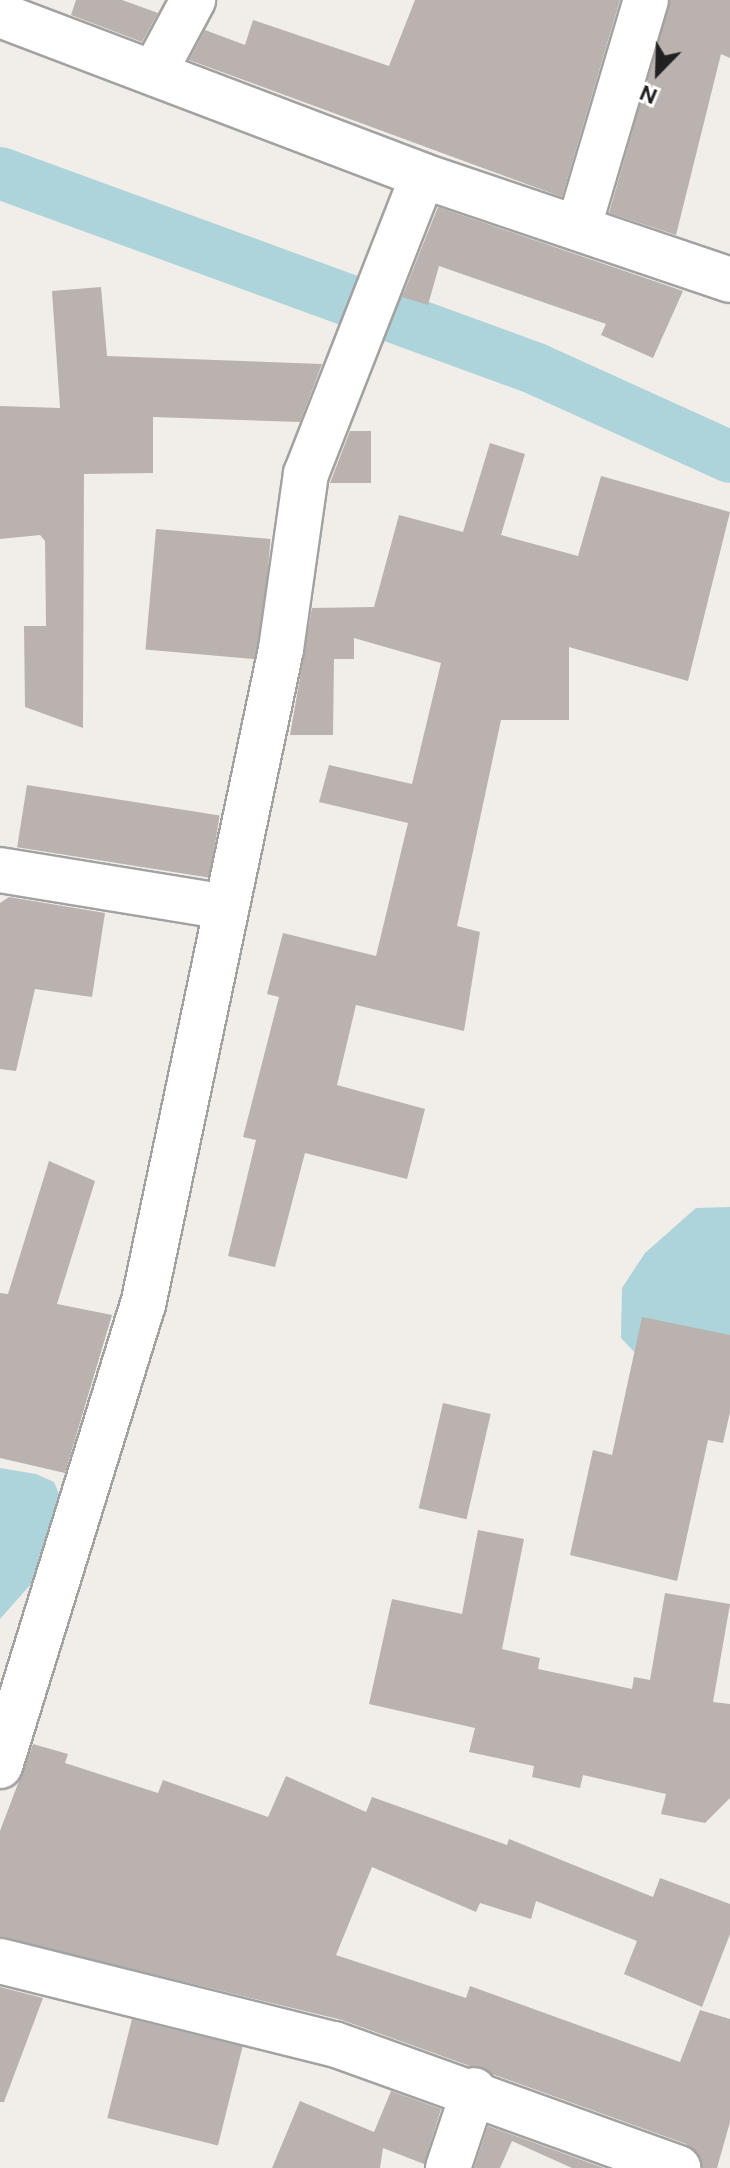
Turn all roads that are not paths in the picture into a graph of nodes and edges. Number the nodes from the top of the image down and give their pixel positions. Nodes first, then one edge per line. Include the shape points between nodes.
1 (193, 0) edge
2 (646, 0) edge
3 (0, 15) edge
4 (155, 71) junction
5 (423, 176) junction
6 (579, 226) junction
7 (730, 280) edge
8 (0, 870) edge
9 (226, 907) junction
10 (12, 1672) edge
11 (0, 1766) edge
12 (0, 1961) edge
13 (474, 2090) junction
14 (448, 2168) edge
15 (678, 2168) edge

1 - 4 street
2 - 6 street
3 - 4 street
4 - 5 street
5 - 6 street
5 - 9 street via 331,422 306,474 281,649
6 - 7 street
8 - 9 street
9 - 10 street via 143,1305 84,1507
10 - 11 street
12 - 13 street via 334,2044
13 - 14 street
13 - 15 street

